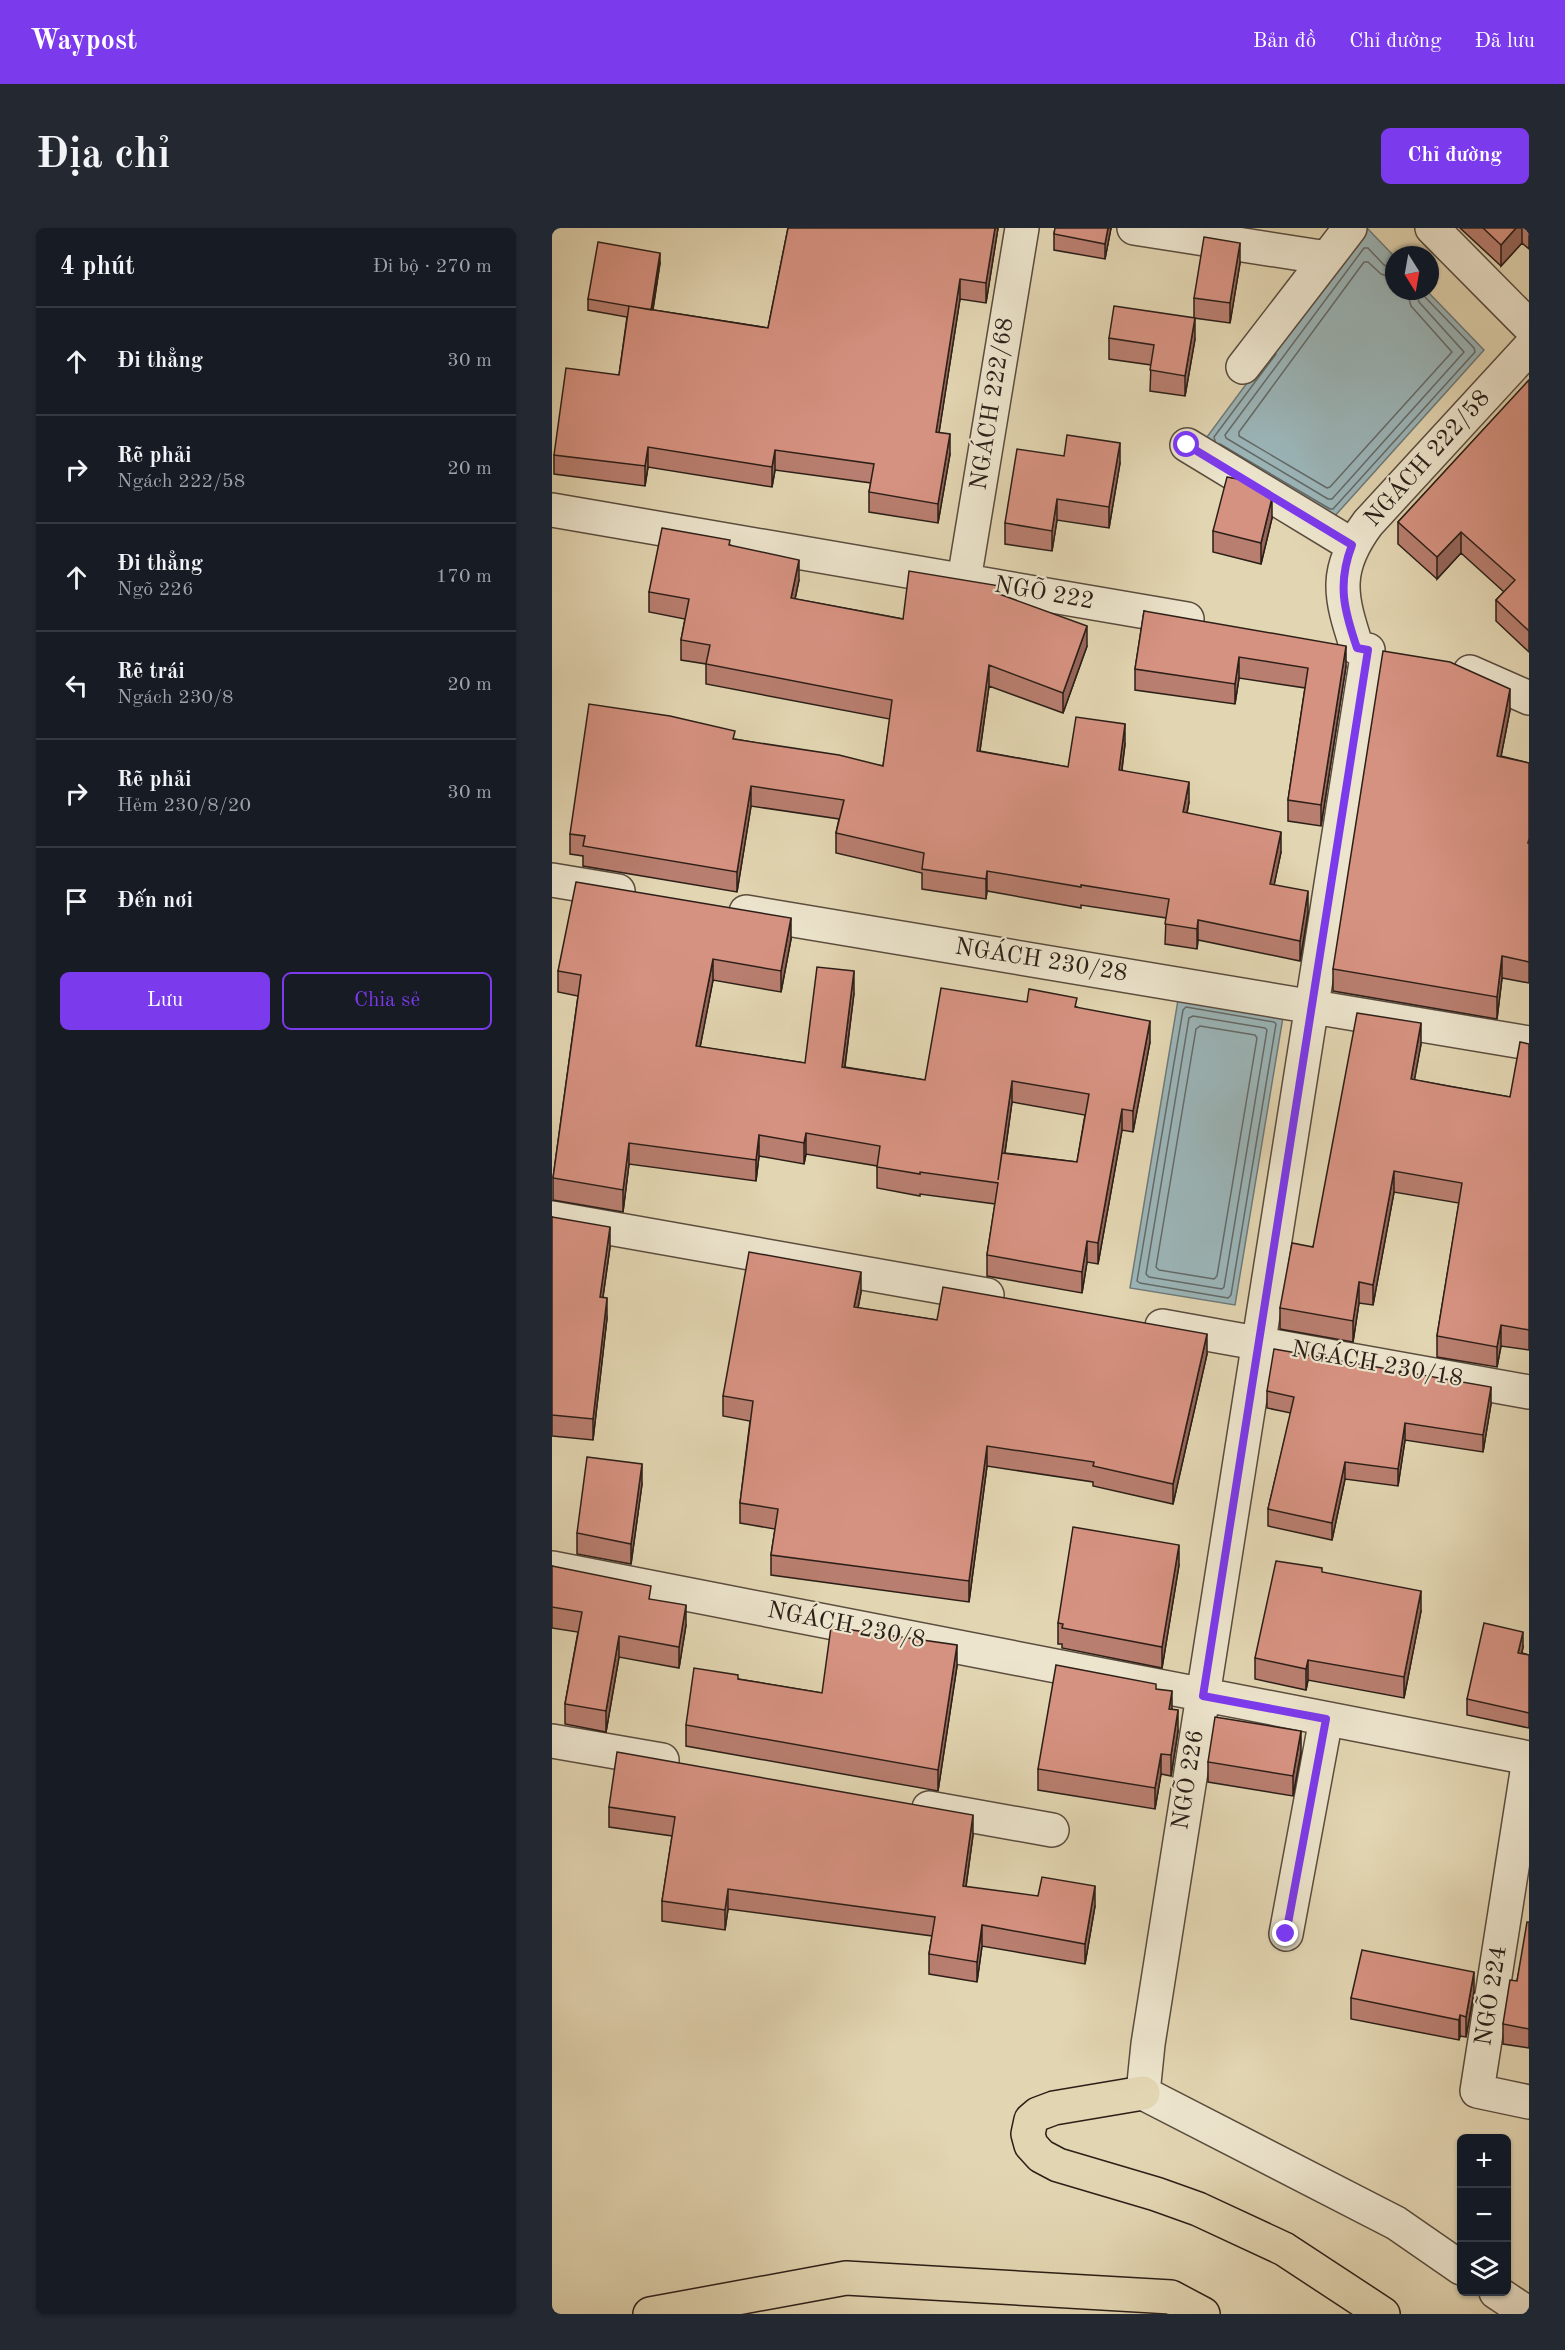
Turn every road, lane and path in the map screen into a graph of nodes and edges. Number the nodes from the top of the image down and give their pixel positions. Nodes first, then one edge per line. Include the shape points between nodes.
1 (1022, 228) edge
2 (1134, 228) edge
3 (1350, 228) edge
4 (1432, 228) edge
5 (1327, 258) junction
6 (1529, 326) edge
7 (1529, 348) edge
8 (1243, 367) dead end
9 (1187, 445) dead end
10 (552, 510) edge
11 (1352, 545) junction
12 (964, 580) junction
13 (1219, 624) edge
14 (1322, 642) edge
15 (1363, 649) junction
16 (1402, 656) edge
17 (1445, 664) edge
18 (1529, 698) edge
19 (552, 880) edge
20 (646, 896) edge
21 (716, 908) edge
22 (1312, 1007) junction
23 (1529, 1043) edge
24 (552, 1218) edge
25 (1011, 1299) edge
26 (1129, 1320) edge
27 (1258, 1343) junction
28 (1529, 1392) edge
29 (552, 1568) edge
30 (1203, 1696) junction
31 (1326, 1719) junction
32 (552, 1741) edge
33 (1529, 1758) edge
34 (692, 1766) edge
35 (901, 1803) edge
36 (1052, 1830) dead end
37 (1286, 1934) dead end
38 (1143, 2093) junction
39 (1529, 2102) edge
40 (1457, 2265) edge
41 (1502, 2296) edge
42 (650, 2314) edge
43 (1203, 2314) edge
44 (1383, 2314) edge
45 (1528, 2314) edge

1 - 12 street, NGÁCH 222/68
2 - 5 street
3 - 5 street
4 - 6 street
5 - 8 street
7 - 11 street, NGÁCH 222/58
9 - 11 street
10 - 12 street, NGÕ 222
11 - 15 street, NGÁCH 222/58 via 1344,566 1343,591 1346,614
12 - 13 street, NGÕ 222
14 - 15 street
15 - 16 street
15 - 22 street, NGÕ 226
17 - 18 street
19 - 20 street
21 - 22 street, NGÁCH 230/28
22 - 23 street, NGÁCH 230/28
22 - 27 street, NGÕ 226
24 - 25 street
26 - 27 street, NGÁCH 230/18
27 - 28 street, NGÁCH 230/18
27 - 30 street, NGÕ 226
29 - 30 street, NGÁCH 230/8
30 - 31 street, NGÁCH 230/8
30 - 38 street, NGÕ 226
31 - 33 street, NGÁCH 230/8
31 - 37 street
32 - 34 street
33 - 39 street, NGÕ 224 via 1476,2091
35 - 36 street
38 - 40 street via 1396,2223
38 - 44 main road via 1038,2114 1031,2120 1031,2145 1058,2165 1187,2205 1284,2249
41 - 45 street
42 - 43 main road via 846,2278 1171,2297

